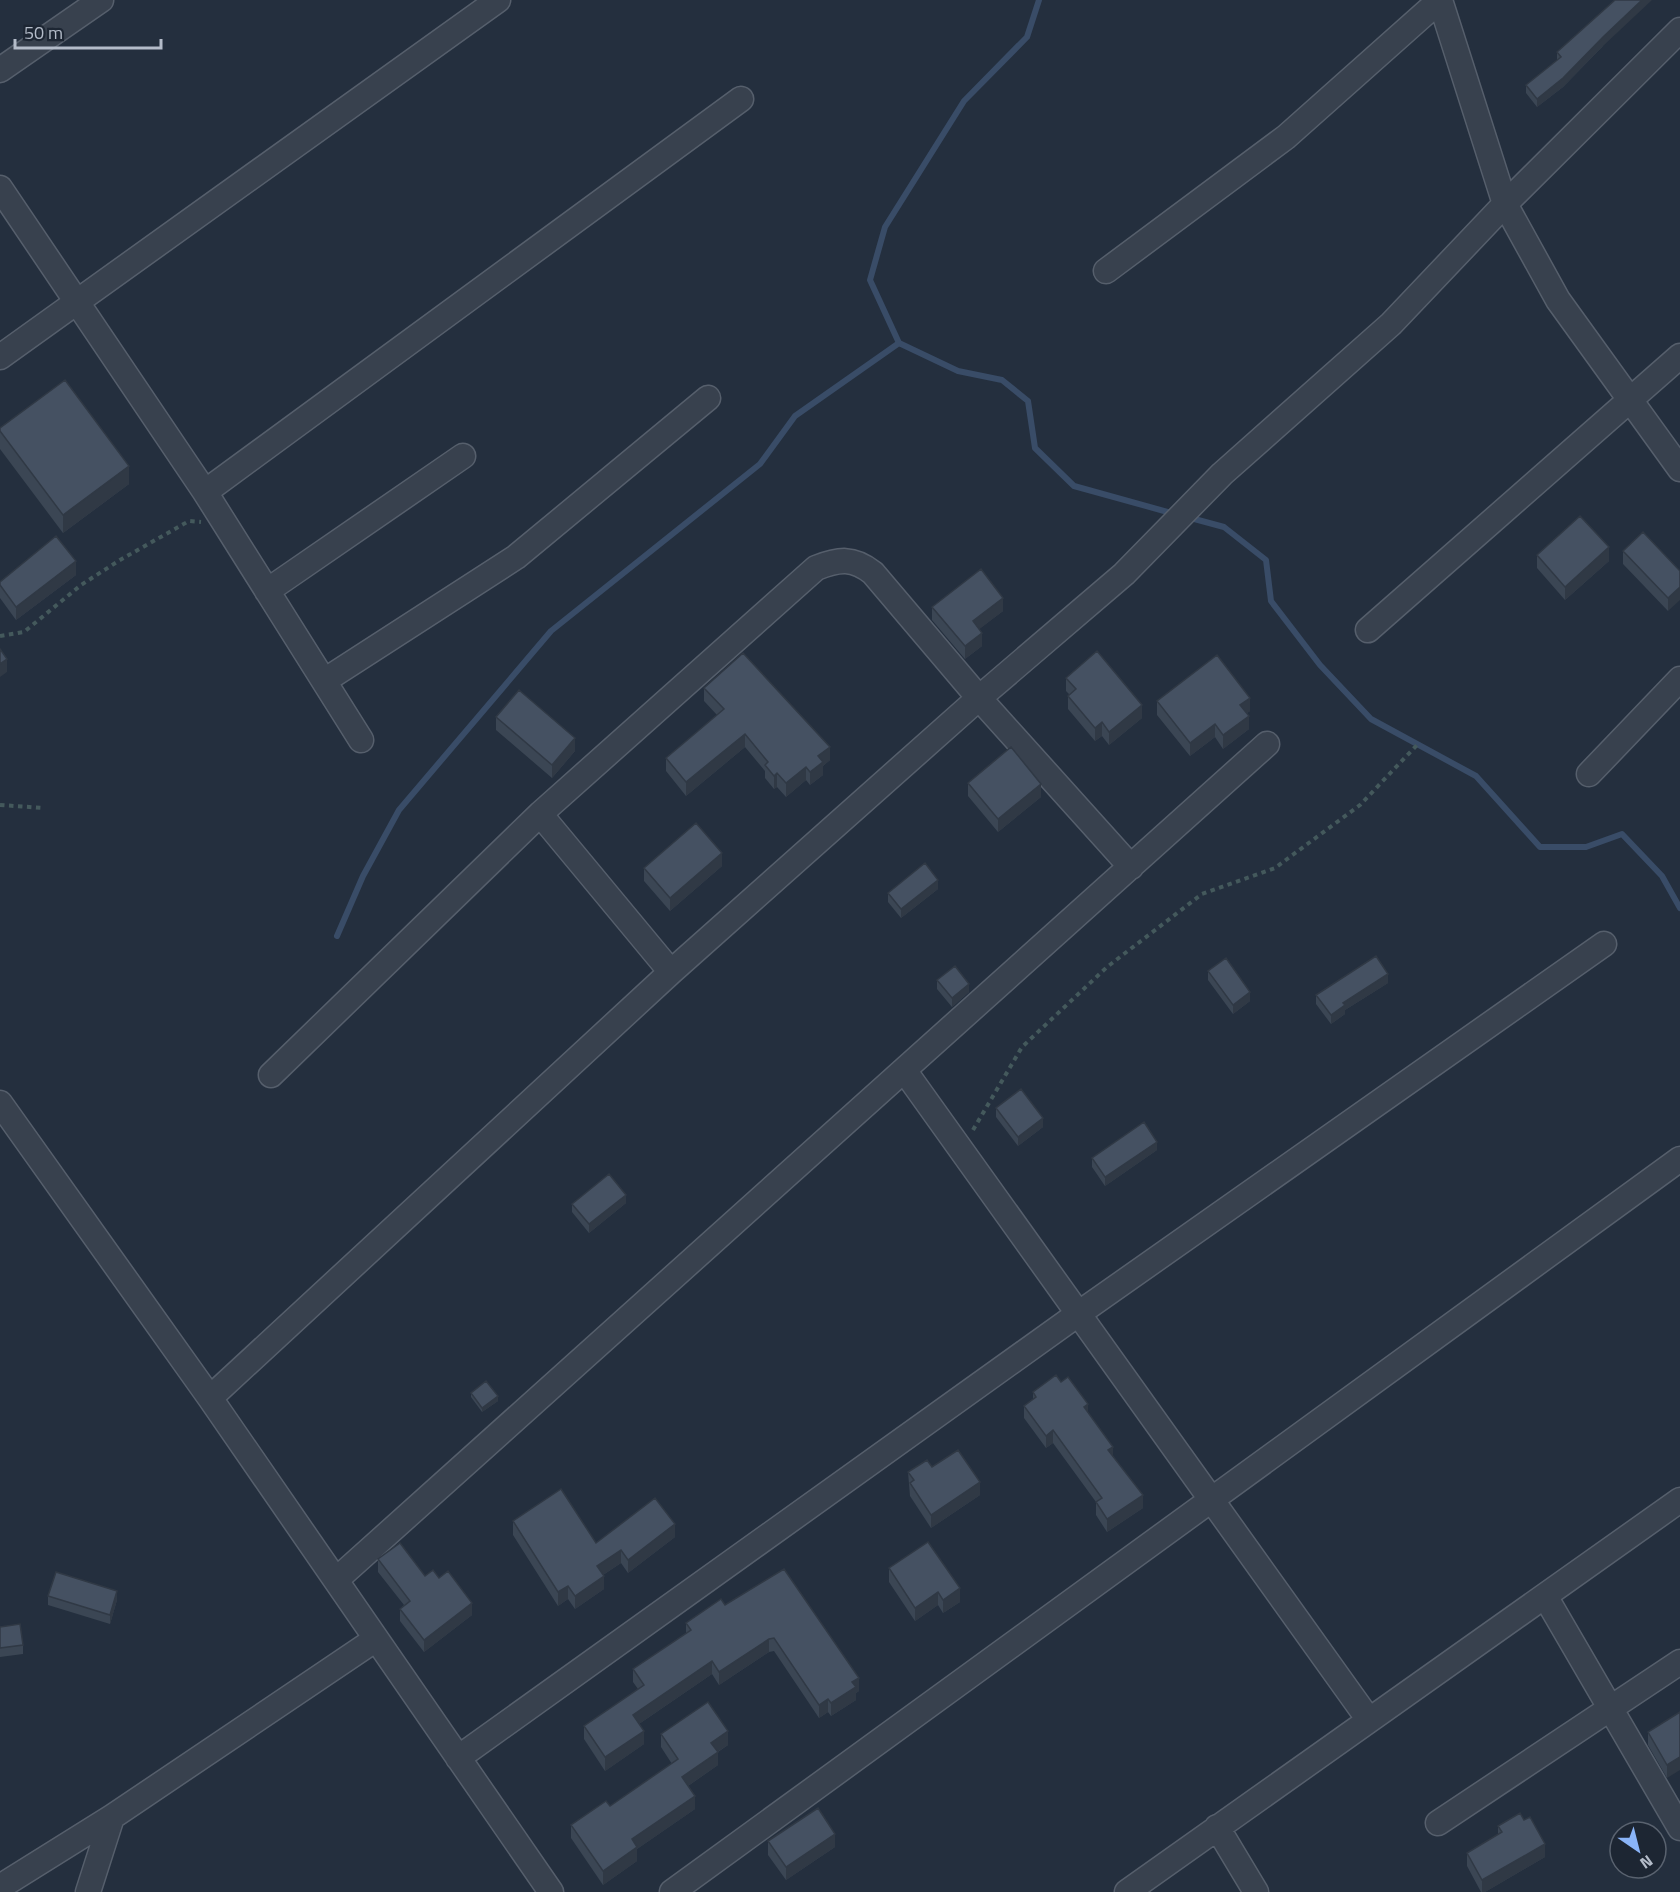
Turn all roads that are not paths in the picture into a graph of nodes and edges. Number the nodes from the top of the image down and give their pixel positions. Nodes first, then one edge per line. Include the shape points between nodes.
1 (100, 0) edge
2 (498, 0) edge
3 (1440, 0) edge
4 (1680, 30) edge
5 (0, 70) edge
6 (741, 99) dead end
7 (0, 188) edge
8 (1505, 204) junction
9 (1106, 271) dead end
10 (76, 302) junction
11 (1680, 356) edge
12 (0, 357) edge
13 (708, 398) dead end
14 (1630, 403) junction
15 (463, 456) dead end
16 (1680, 469) edge
17 (205, 492) junction
18 (267, 591) junction
19 (1368, 630) dead end
20 (1680, 680) edge
21 (324, 681) junction
22 (979, 698) junction
23 (361, 740) dead end
24 (1267, 744) dead end
25 (1589, 774) dead end
26 (540, 814) junction
27 (1131, 867) junction
28 (1604, 944) dead end
29 (671, 972) junction
30 (904, 1070) junction
31 (271, 1075) dead end
32 (0, 1103) edge
33 (1680, 1160) edge
34 (1078, 1314) junction
35 (210, 1398) junction
36 (1211, 1500) junction
37 (1680, 1500) edge
38 (336, 1580) junction
39 (1545, 1596) junction
40 (376, 1639) junction
41 (1680, 1662) edge
42 (1612, 1710) junction
43 (1369, 1720) junction
44 (458, 1758) junction
45 (112, 1817) junction
46 (1438, 1823) dead end
47 (1217, 1827) junction
48 (1680, 1828) edge
49 (0, 1887) edge
50 (88, 1892) edge
51 (551, 1892) edge
52 (672, 1892) edge
53 (1127, 1892) edge
54 (1256, 1892) edge

1 - 5 street
2 - 10 street
3 - 8 street
3 - 9 street via 1286,137
4 - 8 street
6 - 17 street
7 - 10 street
8 - 14 street via 1558,300
8 - 22 street via 1390,324 1222,474 1124,574
10 - 12 street
10 - 17 street
11 - 14 street
13 - 21 street via 516,557
14 - 16 street
14 - 19 street
15 - 18 street
17 - 18 street
18 - 21 street
20 - 25 street
21 - 23 street
22 - 26 street via 873,573 847,559 834,561 816,568
22 - 27 street
22 - 29 street
24 - 27 street
26 - 29 street
26 - 31 street
27 - 30 street
28 - 34 street
29 - 35 street
30 - 34 street
30 - 38 street
32 - 35 street
33 - 36 street
34 - 36 street
34 - 44 street
35 - 38 street
36 - 43 street
36 - 52 street
37 - 39 street
38 - 40 street
39 - 42 street
39 - 43 street
40 - 44 street
40 - 45 street
41 - 42 street
42 - 46 street
42 - 48 street
43 - 47 street
44 - 51 street
45 - 49 street
45 - 50 street
47 - 53 street
47 - 54 street

